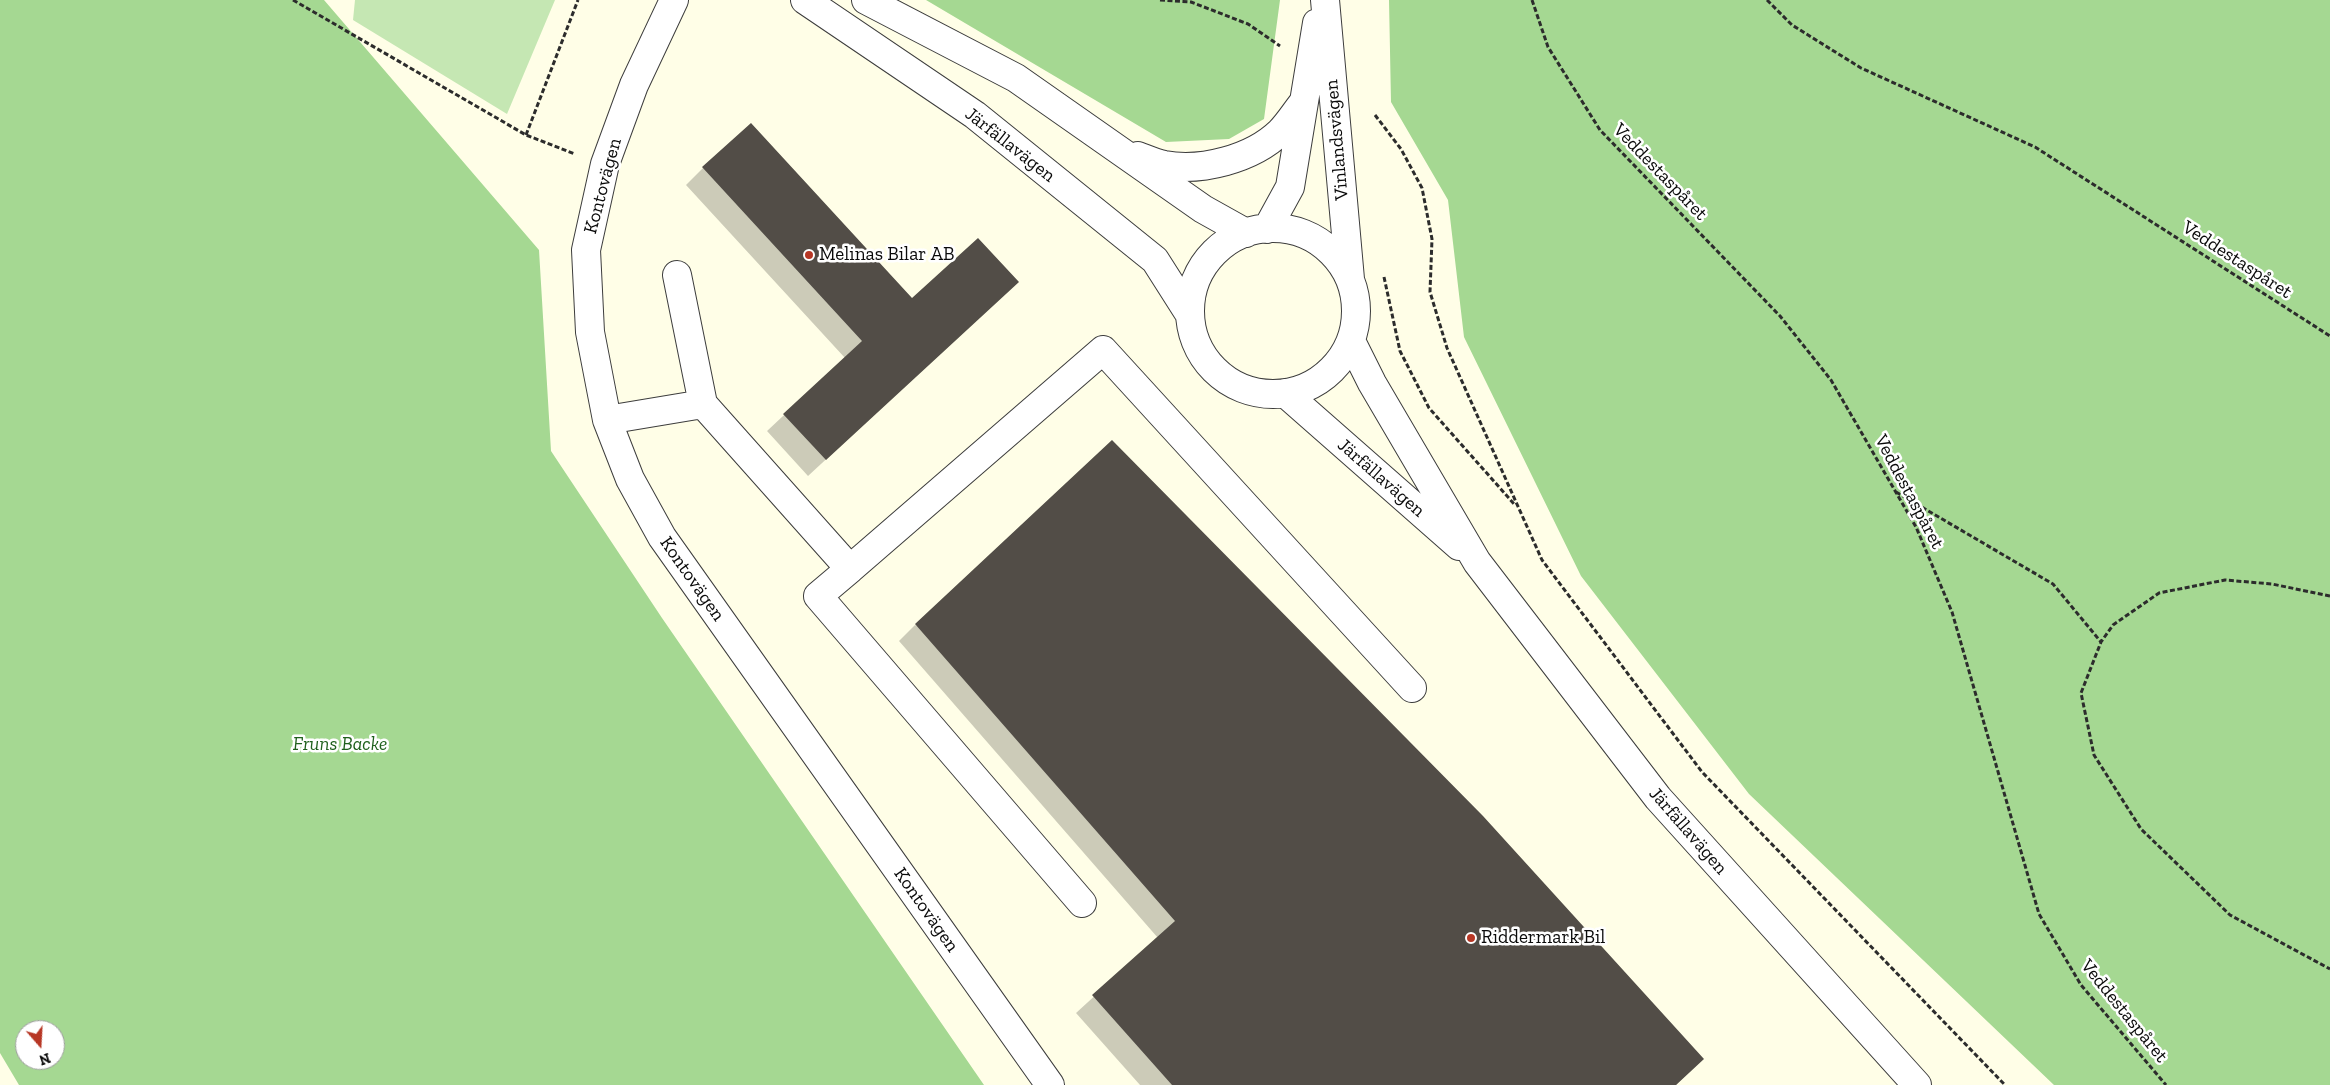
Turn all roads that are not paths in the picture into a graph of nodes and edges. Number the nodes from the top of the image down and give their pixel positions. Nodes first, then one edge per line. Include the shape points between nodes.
1 (674, 0) edge
2 (805, 0) edge
3 (866, 0) edge
4 (1320, 0) edge
5 (1324, 0) edge
6 (1304, 101) junction
7 (1114, 147) junction
8 (1256, 231) junction
9 (677, 275) dead end
10 (1350, 280) junction
11 (1190, 315) junction
12 (1351, 341) junction
13 (1285, 394) junction
14 (703, 404) junction
15 (607, 420) junction
16 (1477, 562) junction
17 (850, 568) junction
18 (1412, 688) dead end
19 (1082, 903) dead end
20 (1050, 1085) edge
21 (1917, 1085) edge

1 - 15 street, Kontovägen via 634,85 605,164 586,250 590,332
2 - 11 street, Järfällavägen via 975,115 1155,260
3 - 7 street via 1016,78
4 - 6 street, Vinlandsvägen
5 - 10 street, Vinlandsvägen
6 - 7 street via 1280,132 1256,148 1231,159 1198,167 1163,165
6 - 8 street, Vinlandsvägen via 1290,187
7 - 8 street via 1203,209
8 - 10 street via 1288,229 1314,239 1340,262
8 - 11 street via 1227,242 1211,256 1199,274 1192,294
9 - 14 street
10 - 12 street via 1356,300 1356,321
11 - 13 street via 1194,337 1204,358 1220,375 1240,387 1262,394
12 - 13 street via 1341,360 1327,375 1307,387
12 - 16 street, Järfällavägen via 1372,383
13 - 16 street, Järfällavägen
14 - 15 street
14 - 17 street
15 - 20 street, Kontovägen via 630,479 662,537
16 - 21 street, Järfällavägen via 1658,798
17 - 18 street via 1103,350
17 - 19 street via 818,596

